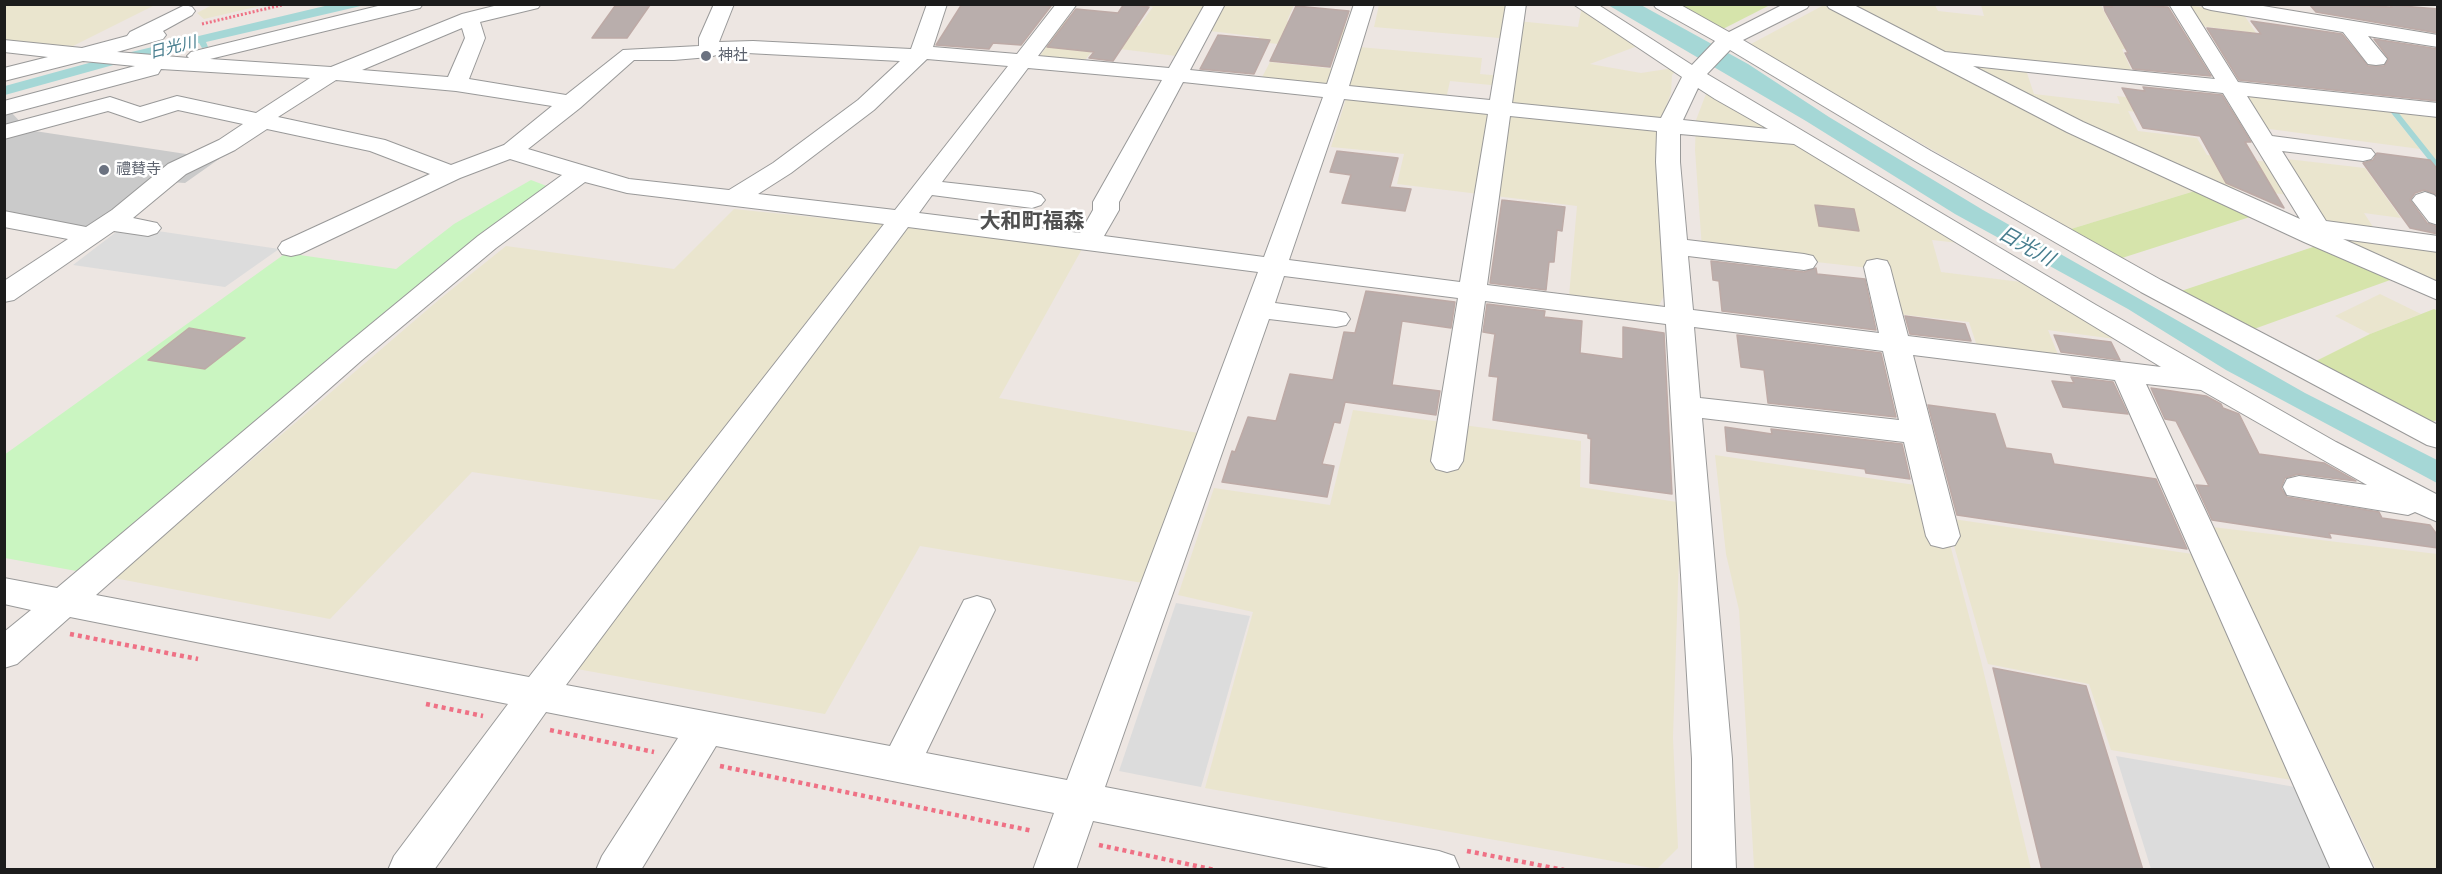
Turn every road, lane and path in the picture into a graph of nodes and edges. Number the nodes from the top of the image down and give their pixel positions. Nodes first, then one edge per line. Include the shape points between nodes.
1 (286, 4) edge
2 (413, 4) edge
3 (531, 4) edge
4 (724, 4) edge
5 (937, 4) edge
6 (1067, 4) edge
7 (1215, 4) edge
8 (1364, 4) edge
9 (1516, 4) edge
10 (1583, 4) edge
11 (1663, 4) edge
12 (1800, 4) edge
13 (1836, 4) edge
14 (2179, 4) edge
15 (2211, 4) edge
16 (184, 11) dead end
17 (469, 18) junction
18 (2350, 27) junction
19 (147, 37) junction
20 (1728, 40) junction
21 (2438, 41) edge
22 (4, 46) edge
23 (709, 51) junction
24 (79, 54) junction
25 (919, 54) junction
26 (1931, 55) junction
27 (2376, 59) dead end
28 (1026, 60) junction
29 (171, 64) junction
30 (338, 74) junction
31 (4, 75) edge
32 (1176, 75) junction
33 (1694, 75) junction
34 (456, 84) junction
35 (2229, 87) junction
36 (1336, 91) junction
37 (572, 102) junction
38 (4, 108) edge
39 (1502, 109) junction
40 (2438, 110) edge
41 (264, 120) junction
42 (1669, 124) junction
43 (4, 132) edge
44 (1803, 139) junction
45 (2263, 142) junction
46 (512, 150) junction
47 (2363, 153) dead end
48 (581, 173) junction
49 (451, 174) junction
50 (925, 187) junction
51 (733, 199) junction
52 (1032, 200) dead end
53 (902, 218) junction
54 (4, 219) edge
55 (148, 228) dead end
56 (101, 230) junction
57 (2315, 232) junction
58 (1087, 243) junction
59 (2438, 243) edge
60 (1674, 246) junction
61 (291, 248) dead end
62 (1804, 262) dead end
63 (1274, 266) junction
64 (1877, 267) dead end
65 (9, 288) edge
66 (1472, 292) junction
67 (2438, 292) edge
68 (1258, 309) junction
69 (1679, 316) junction
70 (1335, 319) dead end
71 (1897, 342) junction
72 (2126, 372) junction
73 (2209, 382) junction
74 (1685, 406) junction
75 (1919, 433) junction
76 (2438, 438) edge
77 (1447, 461) dead end
78 (2299, 487) dead end
79 (2435, 509) edge
80 (1943, 536) dead end
81 (4, 591) edge
82 (64, 603) junction
83 (976, 610) dead end
84 (35, 628) junction
85 (4, 654) edge
86 (209, 661) dead end
87 (415, 702) dead end
88 (527, 709) junction
89 (696, 743) junction
90 (900, 766) junction
91 (1078, 801) junction
92 (1065, 838) junction
93 (409, 870) edge
94 (617, 870) edge
95 (1054, 870) edge
96 (1215, 870) edge
97 (1439, 870) edge
98 (1714, 870) edge
99 (2353, 870) edge

1 - 19 path
2 - 29 street
3 - 17 street
4 - 23 street
5 - 25 street
6 - 28 street
7 - 32 street
8 - 36 street
9 - 39 street
10 - 33 street
11 - 20 street
12 - 20 street
13 - 26 street
14 - 35 street
15 - 18 street
16 - 19 street via 136,36
17 - 30 street
17 - 34 street via 475,38
18 - 21 street
18 - 27 street
19 - 24 street
20 - 33 street
20 - 76 street via 2132,275
22 - 24 street
23 - 25 street via 753,46
23 - 37 street via 624,57
24 - 29 street
24 - 31 street
25 - 28 street
25 - 51 street via 866,105
26 - 35 street
26 - 57 street via 2076,127
28 - 32 street
28 - 50 street
29 - 30 street
29 - 38 street
30 - 34 street
30 - 41 street via 328,76
32 - 36 street
32 - 58 street
33 - 42 street
33 - 44 street
34 - 37 street
35 - 40 street
35 - 45 street
36 - 39 street
36 - 63 street
37 - 46 street
39 - 42 street
39 - 66 street
41 - 43 street via 177,103 140,115 110,104
41 - 49 street via 377,145
41 - 56 street via 227,145 177,169
42 - 44 street
42 - 60 street
44 - 73 street
45 - 47 street
45 - 57 street
46 - 48 street
46 - 49 street
48 - 51 street via 627,186
48 - 82 street via 487,242 397,316
49 - 61 street
50 - 52 street
50 - 53 street
51 - 53 street
53 - 58 street
53 - 88 street
54 - 56 street
55 - 56 street
56 - 65 street
57 - 59 street
57 - 67 street
58 - 63 street
60 - 62 street
60 - 69 street
63 - 66 street
63 - 68 street
64 - 71 street
66 - 69 street
66 - 77 street
68 - 70 street
68 - 91 street
69 - 71 street
69 - 74 street
71 - 72 street
71 - 75 street
72 - 73 street
72 - 99 street
73 - 79 street
74 - 75 street
74 - 98 street via 1712,759
75 - 80 street
78 - 79 street
81 - 82 street
82 - 84 street
82 - 88 street
83 - 90 street
84 - 85 street
84 - 86 path
87 - 88 path
88 - 89 street
88 - 89 path
88 - 93 street
89 - 90 street
89 - 92 path
89 - 94 street
90 - 91 street
91 - 92 street
91 - 97 street
92 - 95 street
92 - 96 path

